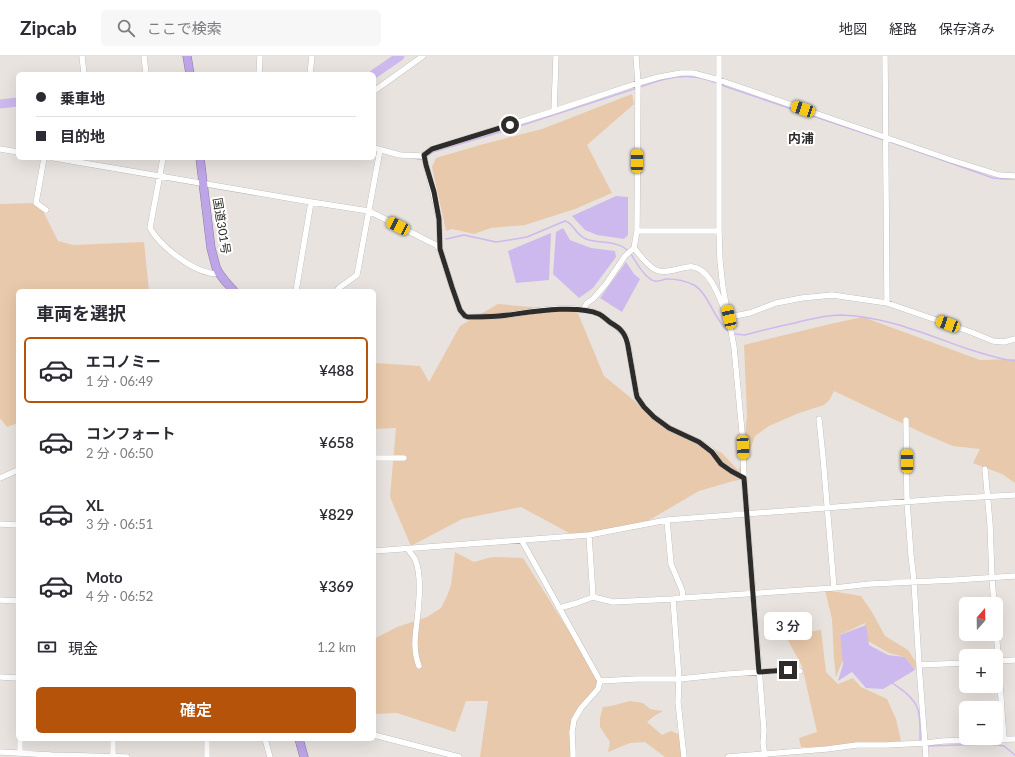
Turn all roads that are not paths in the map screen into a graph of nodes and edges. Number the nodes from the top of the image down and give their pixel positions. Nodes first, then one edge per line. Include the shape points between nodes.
1 (82, 56) edge
2 (144, 56) edge
3 (187, 56) edge
4 (260, 56) edge
5 (312, 56) edge
6 (423, 56) edge
7 (556, 56) edge
8 (636, 56) edge
9 (719, 56) edge
10 (885, 56) edge
11 (84, 72) edge
12 (146, 72) edge
13 (190, 72) edge
14 (259, 72) edge
15 (310, 72) edge
16 (719, 80) junction
17 (638, 83) junction
18 (376, 90) edge
19 (554, 111) junction
20 (886, 140) junction
21 (0, 149) edge
22 (376, 149) edge
23 (380, 150) junction
24 (16, 152) edge
25 (424, 155) junction
26 (44, 160) edge
27 (66, 160) edge
28 (163, 160) edge
29 (200, 160) edge
30 (159, 176) junction
31 (1015, 176) edge
32 (203, 183) junction
33 (310, 202) junction
34 (46, 210) dead end
35 (369, 211) junction
36 (637, 231) junction
37 (719, 231) junction
38 (634, 248) junction
39 (440, 249) junction
40 (220, 273) junction
41 (232, 289) edge
42 (296, 289) edge
43 (338, 289) edge
44 (887, 302) junction
45 (583, 310) junction
46 (729, 317) junction
47 (1015, 339) edge
48 (819, 419) dead end
49 (906, 420) dead end
50 (376, 458) edge
51 (404, 458) dead end
52 (985, 469) dead end
53 (16, 471) edge
54 (0, 477) edge
55 (744, 478) junction
56 (1015, 494) edge
57 (987, 497) junction
58 (907, 502) junction
59 (827, 508) junction
60 (747, 514) junction
61 (667, 520) junction
62 (0, 524) edge
63 (16, 525) edge
64 (588, 535) junction
65 (522, 541) junction
66 (408, 549) junction
67 (376, 551) edge
68 (1015, 576) edge
69 (992, 578) junction
70 (914, 582) junction
71 (834, 588) junction
72 (753, 593) junction
73 (593, 597) junction
74 (993, 597) edge
75 (682, 598) junction
76 (673, 599) junction
77 (0, 600) edge
78 (16, 601) edge
79 (559, 608) junction
80 (1015, 660) edge
81 (1003, 661) edge
82 (959, 663) edge
83 (419, 666) dead end
84 (919, 666) junction
85 (800, 671) dead end
86 (759, 672) junction
87 (0, 677) edge
88 (16, 678) edge
89 (679, 679) junction
90 (600, 681) junction
91 (1000, 693) edge
92 (376, 736) edge
93 (1015, 739) edge
94 (1004, 740) junction
95 (20, 741) edge
96 (113, 741) edge
97 (207, 741) edge
98 (266, 741) edge
99 (300, 741) edge
100 (923, 744) junction
101 (0, 752) edge
102 (20, 753) junction
103 (765, 755) edge
104 (113, 756) edge
105 (127, 757) edge
106 (207, 757) edge
107 (270, 757) edge
108 (304, 757) edge
109 (459, 757) edge
110 (572, 757) edge
111 (684, 757) edge
112 (728, 757) edge
113 (926, 757) edge

1 - 11 street
2 - 12 street
3 - 13 highway
4 - 14 street
5 - 15 street
6 - 18 street
7 - 19 street
8 - 17 street
9 - 16 street
10 - 20 street
16 - 17 street via 694,73 681,73
16 - 20 street
16 - 37 street
17 - 19 street
17 - 36 street
19 - 25 street via 432,149
20 - 31 street via 999,175
20 - 44 street
21 - 24 street
22 - 23 street
23 - 25 street via 400,155
23 - 35 street
25 - 39 street via 439,219
26 - 34 street via 36,203
27 - 30 street
28 - 30 street
29 - 32 highway, 国道301号
30 - 32 street
30 - 40 street via 150,228 152,232 181,260 211,274
32 - 33 street
32 - 40 highway, 国道301号 via 211,248
33 - 35 street
33 - 42 street
35 - 39 street
35 - 43 street via 357,275
36 - 37 street
36 - 38 street
37 - 46 street via 723,288
38 - 45 street
38 - 46 street via 654,270 664,272 693,267 701,270 714,286
39 - 45 street via 460,310 467,317 531,311
40 - 41 highway, 国道301号
44 - 46 street via 832,295 816,296 776,303 750,313
44 - 47 street via 993,341
45 - 55 street via 598,314 623,332 627,339 637,397 644,407 669,428 699,442 712,452 721,464
46 - 55 street via 734,347
48 - 59 street
49 - 58 street
50 - 51 street
52 - 57 street
53 - 54 street
55 - 60 street
56 - 57 street
57 - 58 street
57 - 69 street
58 - 59 street
58 - 70 street
59 - 60 street
59 - 71 street
60 - 61 street
60 - 72 street
61 - 64 street
61 - 75 street via 671,564 682,590
62 - 63 street
64 - 65 street
64 - 73 street
65 - 66 street
65 - 79 street
66 - 67 street
66 - 83 street via 415,560 419,578 419,607 414,650
68 - 69 street
69 - 70 street
69 - 74 street
70 - 71 street
70 - 84 street
71 - 72 street
72 - 75 street
72 - 86 street
73 - 76 street via 612,602
73 - 79 street
75 - 76 street
76 - 89 street
77 - 78 street
79 - 90 street
80 - 81 street
82 - 84 street
84 - 100 street
85 - 86 street
86 - 89 street
86 - 103 street
87 - 88 street
89 - 90 street via 636,678
89 - 111 street via 678,702
90 - 110 street via 598,689 574,720
91 - 94 street
92 - 109 street
93 - 94 street
94 - 100 street via 943,741
95 - 102 street
96 - 104 street
97 - 106 street
98 - 107 street
99 - 108 highway
100 - 103 street via 857,745
100 - 113 street
101 - 102 street
102 - 104 street
103 - 112 street
104 - 105 street

